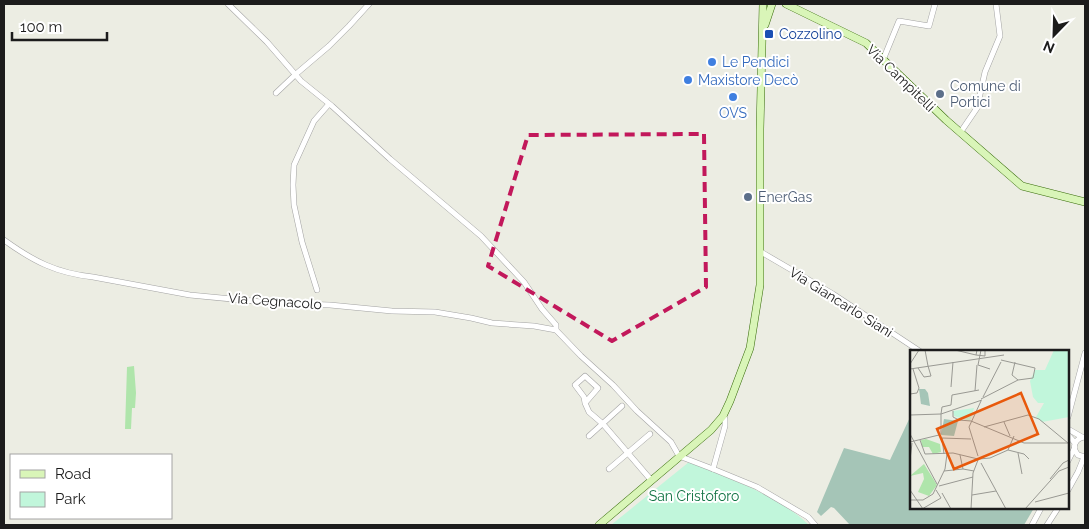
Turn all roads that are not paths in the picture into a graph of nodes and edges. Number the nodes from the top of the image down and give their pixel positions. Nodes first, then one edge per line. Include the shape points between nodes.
1 (228, 4) edge
2 (369, 4) edge
3 (763, 4) edge
4 (772, 4) edge
5 (786, 4) edge
6 (935, 4) edge
7 (996, 4) edge
8 (762, 32) junction
9 (883, 60) junction
10 (296, 74) junction
11 (276, 93) dead end
12 (329, 104) junction
13 (960, 133) junction
14 (1085, 202) edge
15 (4, 240) edge
16 (761, 252) junction
17 (317, 290) dead end
18 (556, 330) junction
19 (919, 350) edge
20 (1085, 353) edge
21 (1070, 401) edge
22 (585, 403) junction
23 (622, 406) dead end
24 (723, 416) junction
25 (603, 424) junction
26 (1069, 430) edge
27 (650, 434) dead end
28 (589, 436) dead end
29 (1069, 436) edge
30 (1084, 437) edge
31 (1075, 443) junction
32 (1074, 449) junction
33 (628, 453) junction
34 (679, 456) junction
35 (1085, 457) edge
36 (1069, 459) edge
37 (609, 469) dead end
38 (713, 469) junction
39 (652, 480) junction
40 (1069, 488) edge
41 (1040, 509) edge
42 (1057, 509) edge
43 (599, 525) edge
44 (815, 525) edge
45 (1032, 525) edge
46 (1047, 525) edge

1 - 10 street
2 - 10 street via 329,46
3 - 8 main road
4 - 8 main road
5 - 9 main road, Via Campitelli via 866,43
6 - 9 street via 929,26 899,21
7 - 13 street via 1000,36 985,72 977,108
8 - 16 main road
9 - 13 main road, Via Campitelli
10 - 11 street
10 - 12 street via 301,82
12 - 17 street via 314,121 294,166 294,206
12 - 18 street via 481,236 524,282 556,325
13 - 14 main road, Via Campitelli via 1022,186
15 - 18 street, Via Cegnacolo via 42,265 77,276 190,295 392,312 435,312
16 - 19 street, Via Giancarlo Siani
16 - 24 main road via 760,285 750,348
18 - 34 street via 671,442
20 - 21 street
22 - 22 street via 598,388 585,376 575,385
22 - 25 street via 589,412
23 - 25 street
24 - 34 main road
24 - 38 street via 725,426
25 - 28 street
25 - 33 street
26 - 30 street
27 - 33 street
29 - 31 street
30 - 31 street
31 - 32 street
32 - 35 street
32 - 36 street
33 - 37 street
33 - 39 street
34 - 38 street
34 - 39 main road
35 - 40 street
38 - 44 street via 757,488 808,517
39 - 43 main road
41 - 45 street
42 - 46 street

